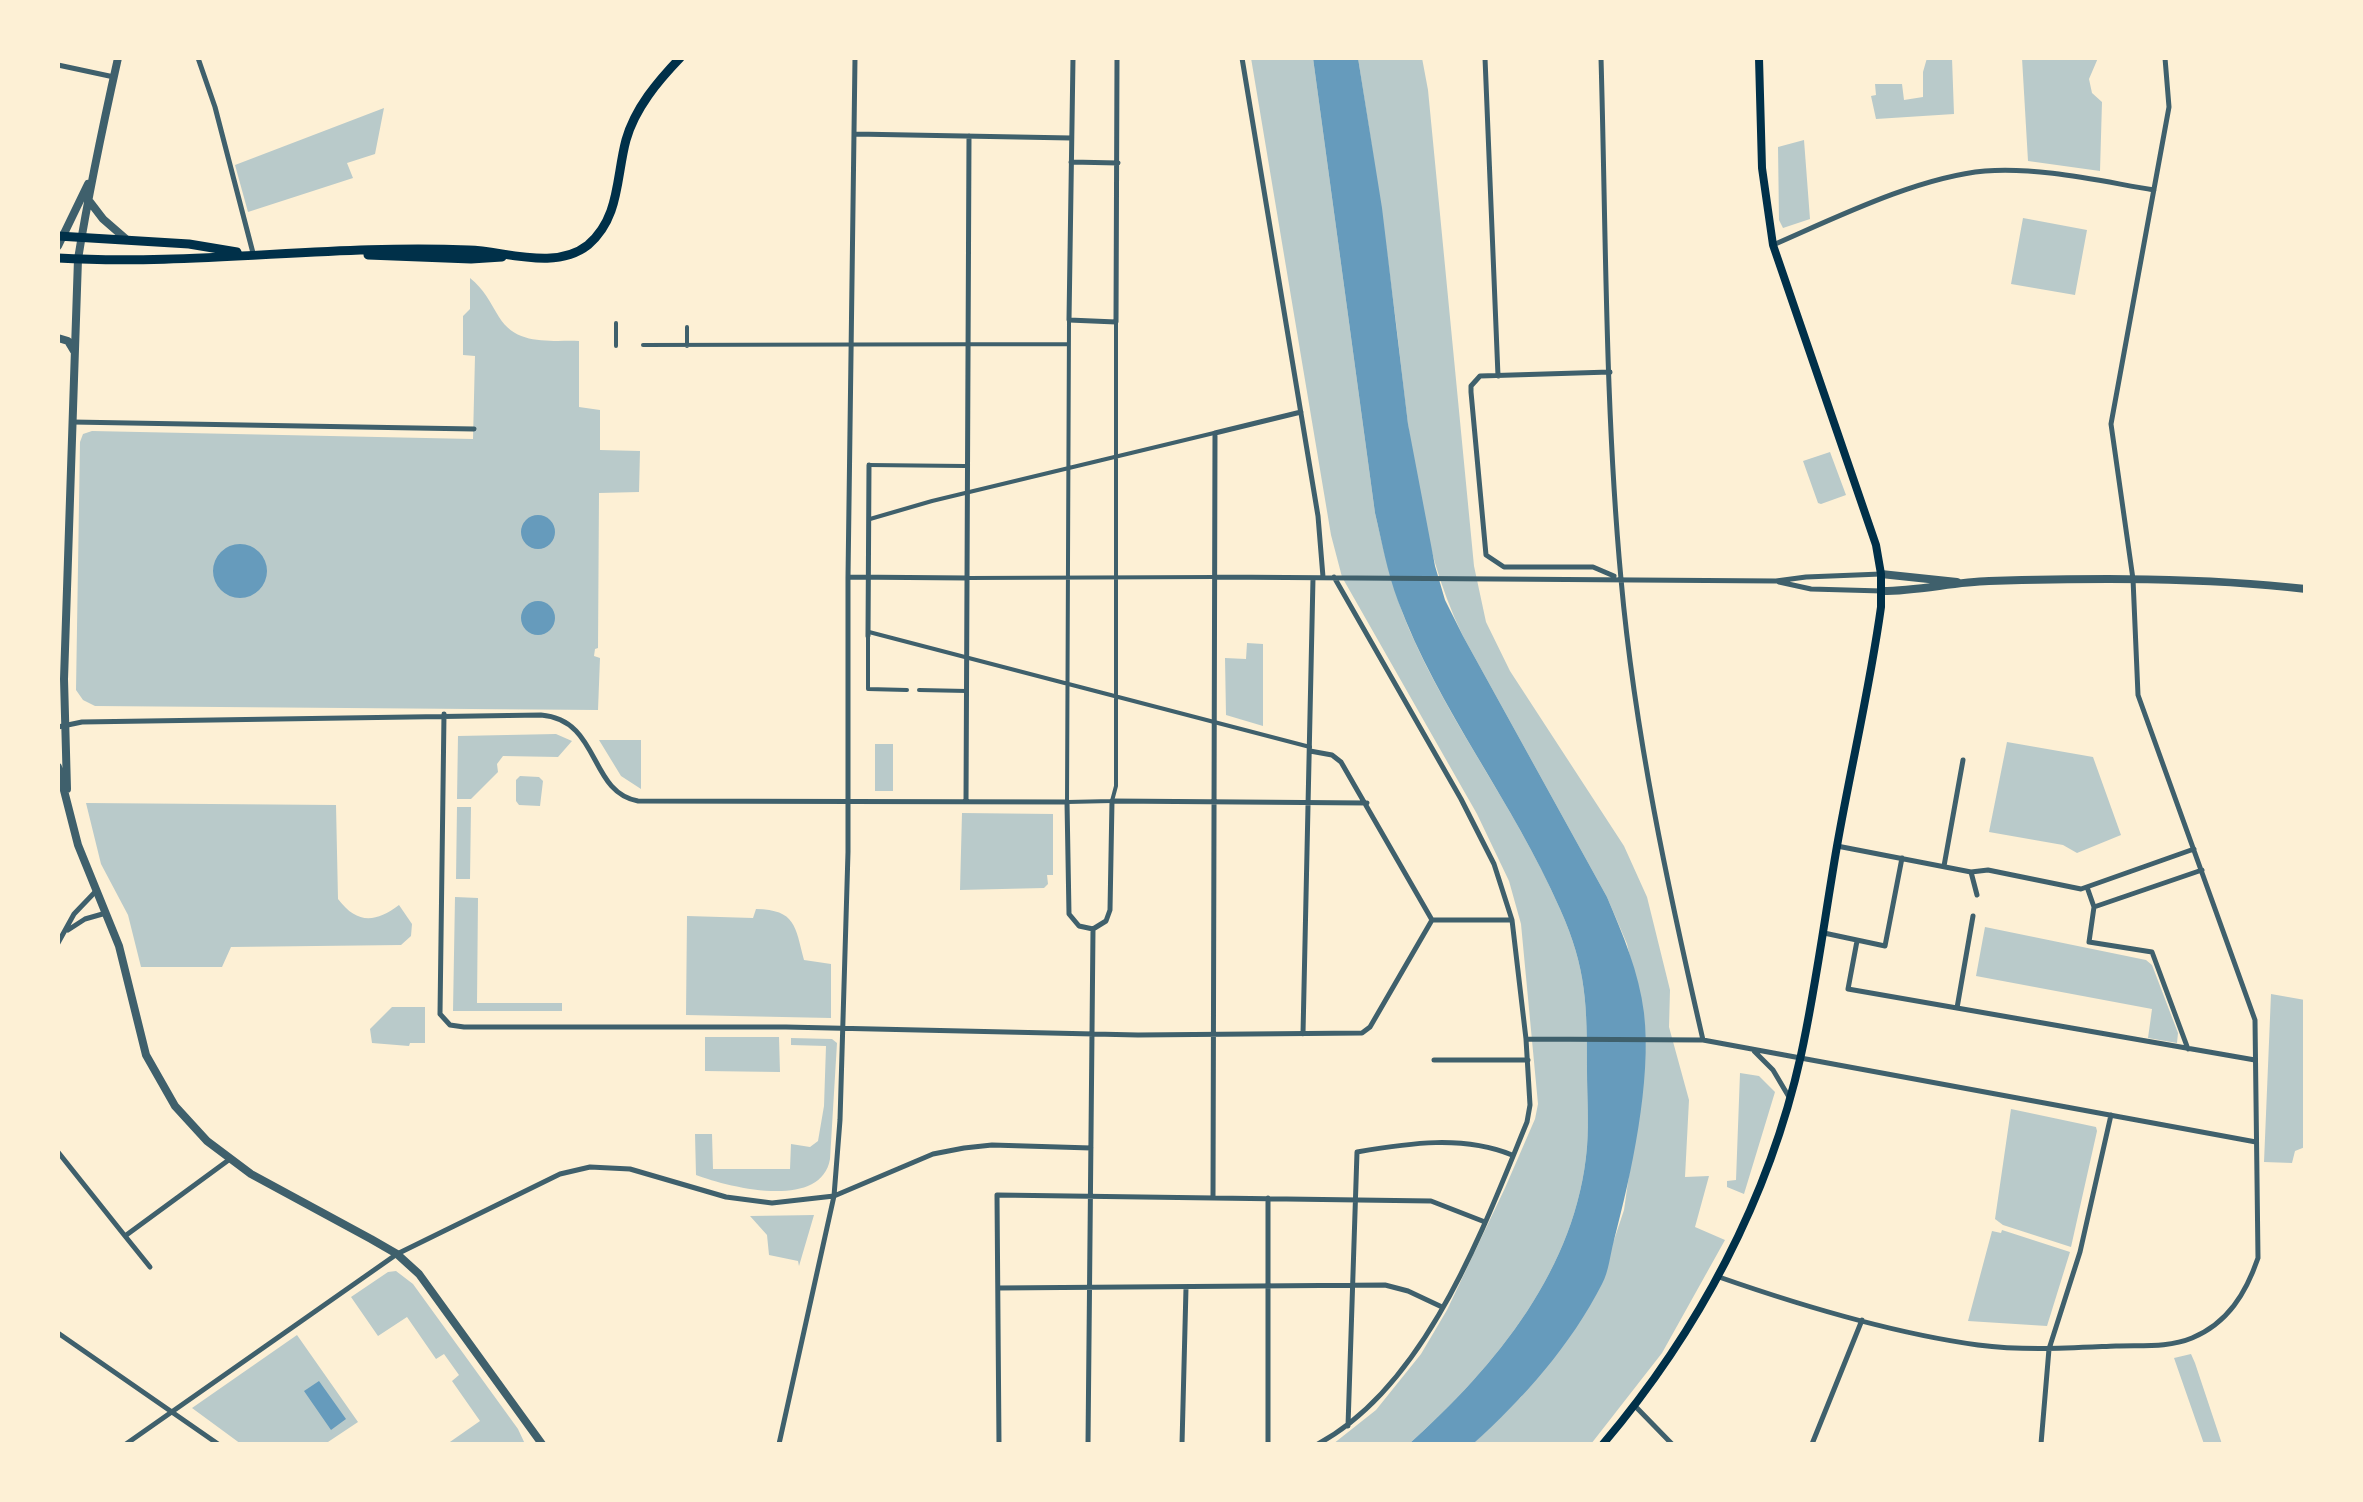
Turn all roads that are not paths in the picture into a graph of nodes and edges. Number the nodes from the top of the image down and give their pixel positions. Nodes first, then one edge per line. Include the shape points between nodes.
1 (118, 58) edge
2 (198, 58) edge
3 (680, 58) edge
4 (855, 58) edge
5 (1072, 58) edge
6 (1118, 58) edge
7 (1242, 58) edge
8 (1486, 58) edge
9 (1601, 58) edge
10 (1758, 58) edge
11 (2165, 58) edge
12 (58, 64) edge
13 (114, 76) junction
14 (855, 134) junction
15 (969, 136) junction
16 (1072, 138) junction
17 (1071, 162) junction
18 (1118, 163) junction
19 (90, 180) junction
20 (2154, 190) junction
21 (90, 202) junction
22 (81, 238) junction
23 (59, 240) edge
24 (126, 240) junction
25 (1773, 245) junction
26 (249, 253) junction
27 (58, 258) edge
28 (78, 259) junction
29 (1069, 320) junction
30 (1116, 322) junction
31 (616, 323) dead end
32 (687, 327) dead end
33 (58, 338) edge
34 (968, 343) junction
35 (1068, 344) junction
36 (643, 345) dead end
37 (616, 346) dead end
38 (687, 346) junction
39 (852, 346) junction
40 (75, 355) junction
41 (1610, 372) junction
42 (1498, 376) junction
43 (1302, 412) junction
44 (72, 422) junction
45 (474, 430) dead end
46 (1214, 433) junction
47 (1115, 456) junction
48 (869, 465) joint
49 (965, 466) junction
50 (1068, 467) junction
51 (70, 482) junction
52 (965, 494) junction
53 (58, 496) edge
54 (870, 519) junction
55 (1882, 574) junction
56 (869, 576) junction
57 (1313, 576) junction
58 (848, 577) junction
59 (1117, 577) junction
60 (1216, 577) junction
61 (1323, 577) junction
62 (1334, 577) junction
63 (968, 578) junction
64 (1070, 578) junction
65 (1621, 578) junction
66 (2133, 579) junction
67 (1776, 582) junction
68 (1962, 582) junction
69 (2306, 589) edge
70 (1882, 591) junction
71 (868, 634) junction
72 (968, 658) junction
73 (1068, 684) junction
74 (907, 690) dead end
75 (919, 690) dead end
76 (966, 691) junction
77 (1116, 696) junction
78 (444, 714) junction
79 (1216, 722) junction
80 (62, 726) edge
81 (1310, 749) junction
82 (1963, 760) dead end
83 (58, 766) edge
84 (67, 794) junction
85 (1215, 800) junction
86 (1112, 801) junction
87 (848, 802) junction
88 (966, 802) junction
89 (1067, 802) junction
90 (1309, 803) junction
91 (1367, 803) junction
92 (1837, 846) junction
93 (2194, 849) junction
94 (1902, 858) junction
95 (1944, 866) junction
96 (2202, 870) junction
97 (1970, 872) junction
98 (2086, 887) junction
99 (96, 891) junction
100 (1977, 895) dead end
101 (2094, 907) junction
102 (106, 913) junction
103 (1974, 916) dead end
104 (1432, 920) junction
105 (1512, 920) junction
106 (1093, 929) junction
107 (66, 931) junction
108 (1824, 933) junction
109 (1856, 941) junction
110 (58, 944) edge
111 (1957, 1008) junction
112 (844, 1030) junction
113 (1094, 1033) junction
114 (1303, 1034) junction
115 (1214, 1035) junction
116 (1526, 1039) junction
117 (1703, 1040) junction
118 (2188, 1048) junction
119 (1752, 1049) junction
120 (1800, 1058) junction
121 (1434, 1060) dead end
122 (1528, 1060) junction
123 (2256, 1060) junction
124 (1789, 1098) junction
125 (2112, 1115) junction
126 (2256, 1142) junction
127 (1091, 1148) junction
128 (58, 1152) edge
129 (1513, 1156) junction
130 (230, 1159) junction
131 (834, 1196) junction
132 (1090, 1196) junction
133 (1213, 1196) junction
134 (1268, 1197) junction
135 (1356, 1198) junction
136 (1485, 1222) junction
137 (125, 1236) junction
138 (397, 1254) junction
139 (150, 1268) dead end
140 (1719, 1277) junction
141 (1352, 1286) junction
142 (1269, 1287) junction
143 (998, 1288) junction
144 (1089, 1288) junction
145 (1186, 1288) junction
146 (1442, 1307) junction
147 (1862, 1320) junction
148 (58, 1333) edge
149 (2049, 1349) junction
150 (1634, 1406) junction
151 (170, 1411) junction
152 (1348, 1426) junction
153 (537, 1442) edge
154 (126, 1444) edge
155 (218, 1444) edge
156 (779, 1444) edge
157 (999, 1444) edge
158 (1088, 1444) edge
159 (1182, 1444) edge
160 (1268, 1444) edge
161 (1318, 1444) edge
162 (1604, 1444) edge
163 (1672, 1444) edge
164 (1812, 1444) edge
165 (2040, 1444) edge

1 - 13 street
2 - 26 street
3 - 26 main road via 646,98 629,132 609,216 571,254
4 - 14 street
5 - 16 street
6 - 18 street
7 - 43 street
8 - 42 street
9 - 41 street
10 - 25 main road
11 - 20 street via 2169,107
12 - 13 street
13 - 19 street
14 - 15 street
14 - 39 street
15 - 16 street
15 - 34 street
16 - 17 street
17 - 18 street
17 - 29 street
18 - 30 street
19 - 21 street
19 - 23 street
20 - 25 street via 2024,170 1984,172 1923,185
20 - 66 street via 2111,424
21 - 22 street
21 - 24 street
22 - 23 main road
22 - 24 main road
22 - 28 street
24 - 26 main road
25 - 55 main road
26 - 28 main road via 201,260
27 - 28 main road
28 - 40 street
29 - 30 street
29 - 35 street
30 - 47 street
31 - 37 street
32 - 38 street
33 - 40 street
34 - 35 street
34 - 39 street
34 - 49 street
35 - 50 street
36 - 38 street
38 - 39 street
39 - 58 street
40 - 44 street
41 - 42 street
41 - 65 street
42 - 65 street via 1480,376 1471,386 1486,555 1504,567 1592,567
43 - 46 street
43 - 61 street
44 - 45 street
44 - 51 street
46 - 47 street
46 - 60 street
47 - 50 street
47 - 59 street
48 - 49 street
48 - 54 street
49 - 52 street
50 - 52 street
50 - 64 street
51 - 53 street
51 - 80 street
52 - 54 street
52 - 63 street
54 - 56 street
55 - 67 street
55 - 68 street
55 - 70 main road
56 - 58 street
56 - 63 street
56 - 71 street
57 - 60 street
57 - 61 street
57 - 81 street
58 - 87 street
59 - 60 street
59 - 64 street
59 - 77 street
60 - 79 street
61 - 62 street
62 - 65 street
62 - 105 street via 1461,798
63 - 64 street
63 - 72 street
64 - 73 street
65 - 67 street
65 - 117 street via 1654,806
66 - 68 street
66 - 69 street
66 - 93 street via 2138,694
67 - 70 street
68 - 70 street
70 - 92 main road
71 - 72 street
71 - 74 street via 868,689
72 - 73 street
72 - 76 street
73 - 77 street
73 - 89 street
75 - 76 street
76 - 88 street
77 - 79 street
77 - 86 street
78 - 80 street
78 - 87 street via 562,719 588,744 615,790 630,800
78 - 112 street via 444,1021 464,1027
79 - 81 street
79 - 85 street
80 - 84 street
81 - 90 street
81 - 91 street via 1337,758
82 - 95 street
83 - 84 street
84 - 99 street
85 - 86 street
85 - 90 street
85 - 115 street
86 - 89 street
86 - 106 street via 1110,914
87 - 88 street
87 - 112 street
88 - 89 street
89 - 106 street via 1069,914
90 - 91 street
90 - 114 street
91 - 104 street
92 - 94 street
92 - 108 main road
93 - 96 street
93 - 98 street
94 - 95 street
94 - 109 street via 1885,946
95 - 97 street
96 - 101 street
96 - 123 street via 2255,1020
97 - 98 street
97 - 100 street
98 - 101 street
99 - 102 street
99 - 107 street
101 - 118 street via 2089,942 2152,952
102 - 107 street
102 - 130 street via 146,1055 175,1106
103 - 111 street
104 - 105 street
104 - 114 street via 1370,1027 1358,1034
105 - 116 street
106 - 113 street
107 - 110 street
108 - 109 street
108 - 120 main road
109 - 111 street via 1848,989
111 - 118 street
112 - 113 street
112 - 131 street
113 - 115 street
113 - 127 street
114 - 115 street
115 - 133 street
116 - 117 street
116 - 122 street
117 - 119 street
118 - 123 street
119 - 120 street
119 - 124 street
120 - 124 main road
120 - 125 street
121 - 122 street
122 - 129 street via 1530,1105
123 - 126 street
124 - 140 main road
125 - 126 street
125 - 149 street
126 - 149 street via 2258,1258 2234,1308 2192,1338 2166,1345
127 - 131 street via 964,1148
127 - 132 street
128 - 137 street
129 - 135 street via 1485,1144 1357,1152
129 - 136 street
130 - 137 street
130 - 138 street
131 - 138 street via 772,1204 630,1168 590,1167 543,1181
131 - 156 street
132 - 133 street
132 - 143 street via 998,1195
132 - 144 street
133 - 134 street
134 - 135 street
134 - 142 street
135 - 136 street via 1430,1200
135 - 141 street
136 - 146 street
137 - 139 street
138 - 151 street
138 - 153 street via 439,1299
140 - 147 street
140 - 150 main road
141 - 142 street
141 - 146 street via 1398,1287
141 - 152 street
142 - 145 street
142 - 160 street
143 - 144 street
143 - 157 street
144 - 145 street
144 - 158 street
145 - 159 street
146 - 152 street via 1399,1372
147 - 149 street via 1980,1345
147 - 164 street
148 - 151 street
149 - 165 street
150 - 162 main road
150 - 163 street
151 - 154 street
151 - 155 street
152 - 161 street

